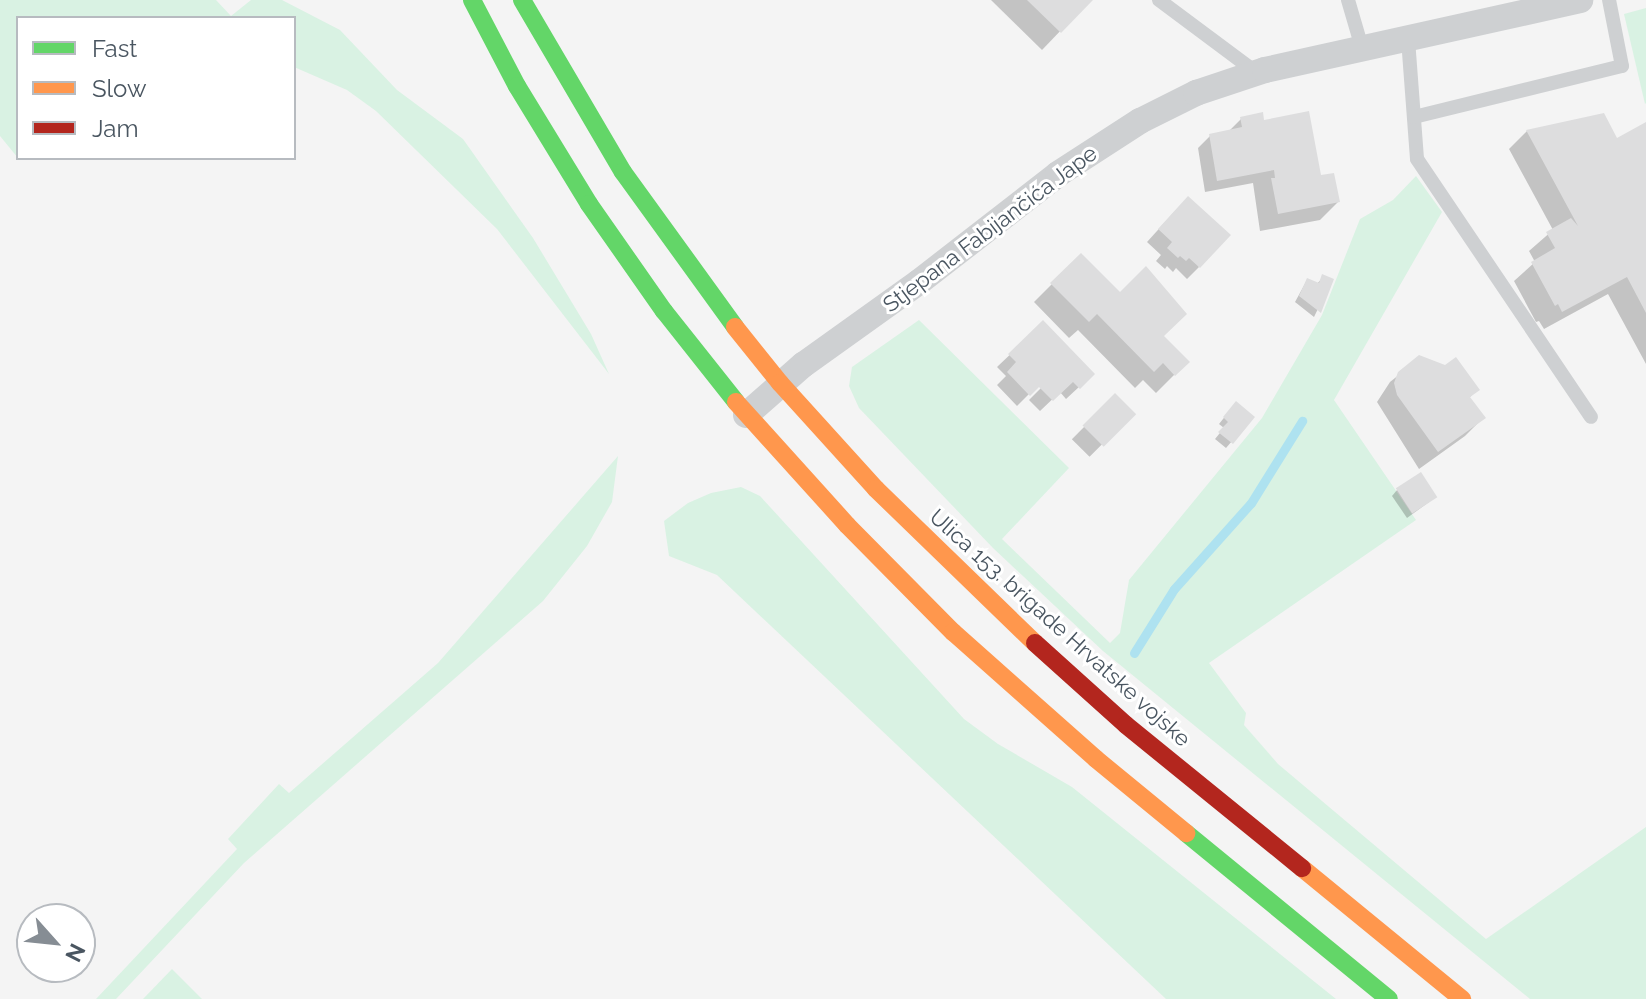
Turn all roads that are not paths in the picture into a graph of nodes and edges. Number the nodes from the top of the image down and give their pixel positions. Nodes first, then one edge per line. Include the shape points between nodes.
1 (472, 0) edge
2 (522, 0) edge
3 (1159, 0) edge
4 (1348, 0) edge
5 (1580, 0) edge
6 (1609, 0) edge
7 (1408, 39) junction
8 (1362, 48) junction
9 (1257, 73) junction
10 (1414, 117) junction
11 (780, 383) junction
12 (746, 415) junction
13 (1591, 417) dead end
14 (1389, 999) edge
15 (1462, 999) edge

1 - 12 main road via 589,204
2 - 11 main road, Ulica 153. brigade Hrvatske vojske via 623,172 700,283
3 - 9 lane
4 - 8 lane
5 - 7 street, Stjepana Fabijančića Jape
6 - 10 lane via 1622,66
7 - 8 street, Stjepana Fabijančića Jape
7 - 10 lane
8 - 9 street, Stjepana Fabijančića Jape
9 - 11 street, Stjepana Fabijančića Jape via 1140,121 1067,168
10 - 13 lane via 1417,159
11 - 12 street, Stjepana Fabijančića Jape
11 - 15 main road, Ulica 153. brigade Hrvatske vojske via 876,489 1005,616 1126,725
12 - 14 main road via 953,632 1096,759

